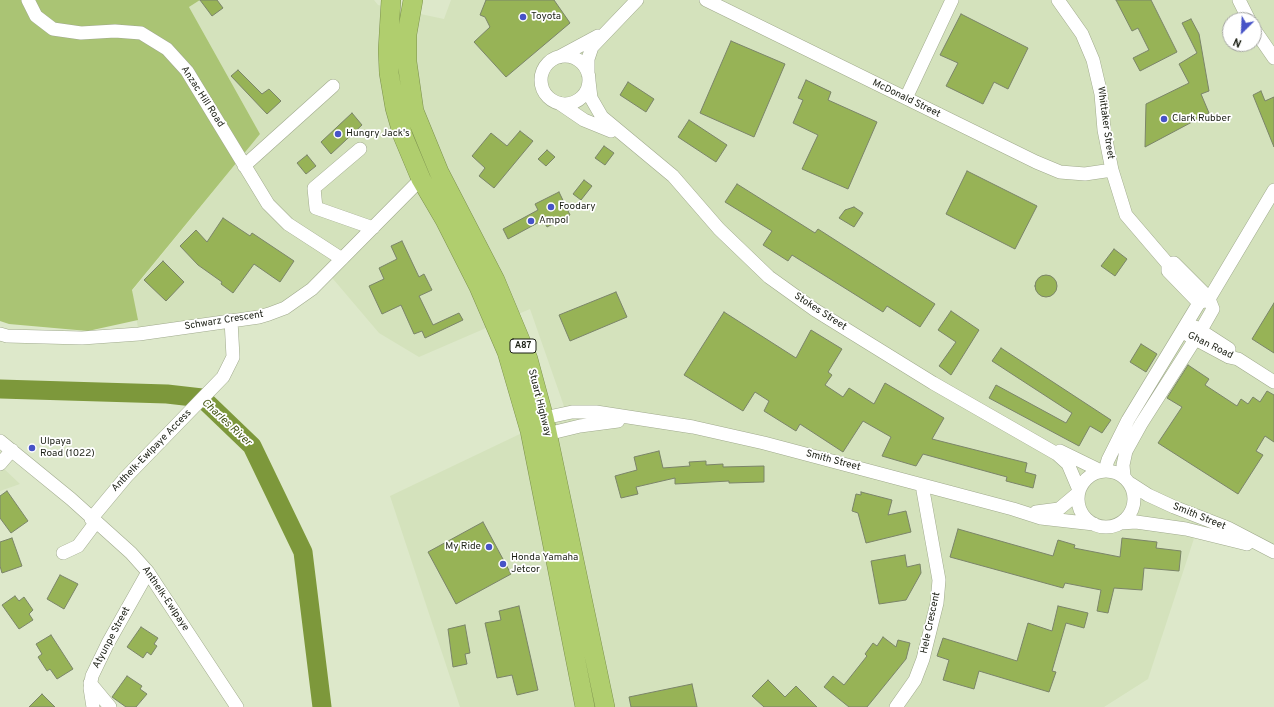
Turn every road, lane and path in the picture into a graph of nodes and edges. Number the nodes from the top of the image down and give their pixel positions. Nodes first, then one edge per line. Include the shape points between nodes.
1 (28, 0) edge
2 (391, 0) edge
3 (413, 0) edge
4 (637, 0) edge
5 (706, 0) edge
6 (952, 0) edge
7 (1058, 0) edge
8 (1239, 0) edge
9 (1246, 12) edge
10 (608, 29) junction
11 (1262, 41) edge
12 (556, 58) junction
13 (1274, 58) edge
14 (589, 79) junction
15 (333, 86) dead end
16 (906, 98) junction
17 (559, 103) junction
18 (630, 142) junction
19 (360, 149) dead end
20 (244, 166) junction
21 (1112, 170) junction
22 (439, 172) junction
23 (421, 179) junction
24 (1274, 190) edge
25 (373, 228) junction
26 (342, 259) junction
27 (1204, 301) junction
28 (231, 320) junction
29 (1186, 328) junction
30 (0, 334) edge
31 (1198, 335) junction
32 (1274, 382) edge
33 (537, 428) junction
34 (0, 441) edge
35 (1040, 443) junction
36 (12, 450) junction
37 (0, 464) edge
38 (1103, 471) junction
39 (1128, 480) junction
40 (922, 485) junction
41 (1079, 491) junction
42 (1013, 509) junction
43 (93, 520) junction
44 (1121, 523) junction
45 (1094, 524) junction
46 (1271, 551) edge
47 (62, 553) dead end
48 (148, 572) junction
49 (90, 682) junction
50 (93, 707) edge
51 (110, 707) edge
52 (236, 707) edge
53 (585, 707) edge
54 (606, 707) edge
55 (896, 707) edge

1 - 20 street, Anzac Hill Road via 36,16 53,29 81,33 141,33 167,49 187,71
2 - 23 highway, Stuart Highway / A87 via 388,50 392,92 403,136
3 - 22 highway, Stuart Highway / A87 via 407,34 410,85 414,111
4 - 10 street
5 - 16 street, McDonald Street
6 - 16 street
7 - 21 street, Whittaker Street via 1082,34 1093,60 1101,94 1104,130
8 - 9 street
10 - 12 street via 584,45
10 - 14 street via 590,53
11 - 13 street
12 - 14 street via 567,56 578,60
12 - 17 street via 543,70 541,82 545,93
14 - 17 street via 588,87 581,98 570,103
14 - 18 street via 591,98 597,111
15 - 20 street
16 - 21 street, McDonald Street via 1060,172 1086,174
17 - 18 street via 584,120
18 - 35 street, Stokes Street via 673,176 738,249 790,292 933,383
19 - 25 street via 314,188 316,208
20 - 26 street, Anzac Hill Road via 278,216
21 - 27 street, Whittaker Street via 1126,215 1168,264 1168,270
22 - 23 highway
22 - 33 highway, Stuart Highway / A87 via 495,280 517,330 536,387
23 - 25 street, Schwarz Crescent
23 - 33 highway, Stuart Highway / A87 via 445,220 492,316
24 - 27 street
25 - 26 street, Schwarz Crescent
26 - 28 street, Schwarz Crescent via 312,289 285,308 259,317
27 - 29 street
27 - 31 street via 1212,309
28 - 30 street, Schwarz Crescent via 125,335 82,338
28 - 43 street, Anthelk-Ewlpaye Access via 233,357 223,377 126,477
29 - 31 street, Ghan Road
29 - 38 street via 1128,420
31 - 32 street, Ghan Road via 1229,357 1238,359
31 - 39 street via 1126,451 1122,465
33 - 40 street, Smith Street via 562,414 584,412 728,434
33 - 53 highway, Stuart Highway / A87
33 - 54 highway, Stuart Highway / A87
34 - 36 street, Anthelk-Ewlpaye
35 - 38 street, Stokes Street
35 - 41 street, Stokes Street via 1068,464
36 - 37 street
36 - 43 street, Anthelk-Ewlpaye
38 - 39 street via 1114,472
38 - 41 street via 1090,475
39 - 44 street via 1135,501 1128,518
39 - 46 street, Smith Street via 1161,501 1228,528
40 - 42 street, Smith Street
40 - 55 street, Hele Crescent via 939,580 937,603 915,680
41 - 42 street, Smith Street via 1064,506 1053,511
41 - 45 street via 1079,508
42 - 45 street, Smith Street via 1050,520
43 - 47 street, Anthelk-Ewlpaye Access via 78,546
43 - 48 street, Anthelk-Ewlpaye via 131,553
44 - 45 street via 1107,527
44 - 46 street, Smith Street via 1136,522 1186,529
48 - 49 street, Atyunpe Street via 108,643
48 - 52 street, Anthelk-Ewlpaye
49 - 50 street
49 - 51 street

